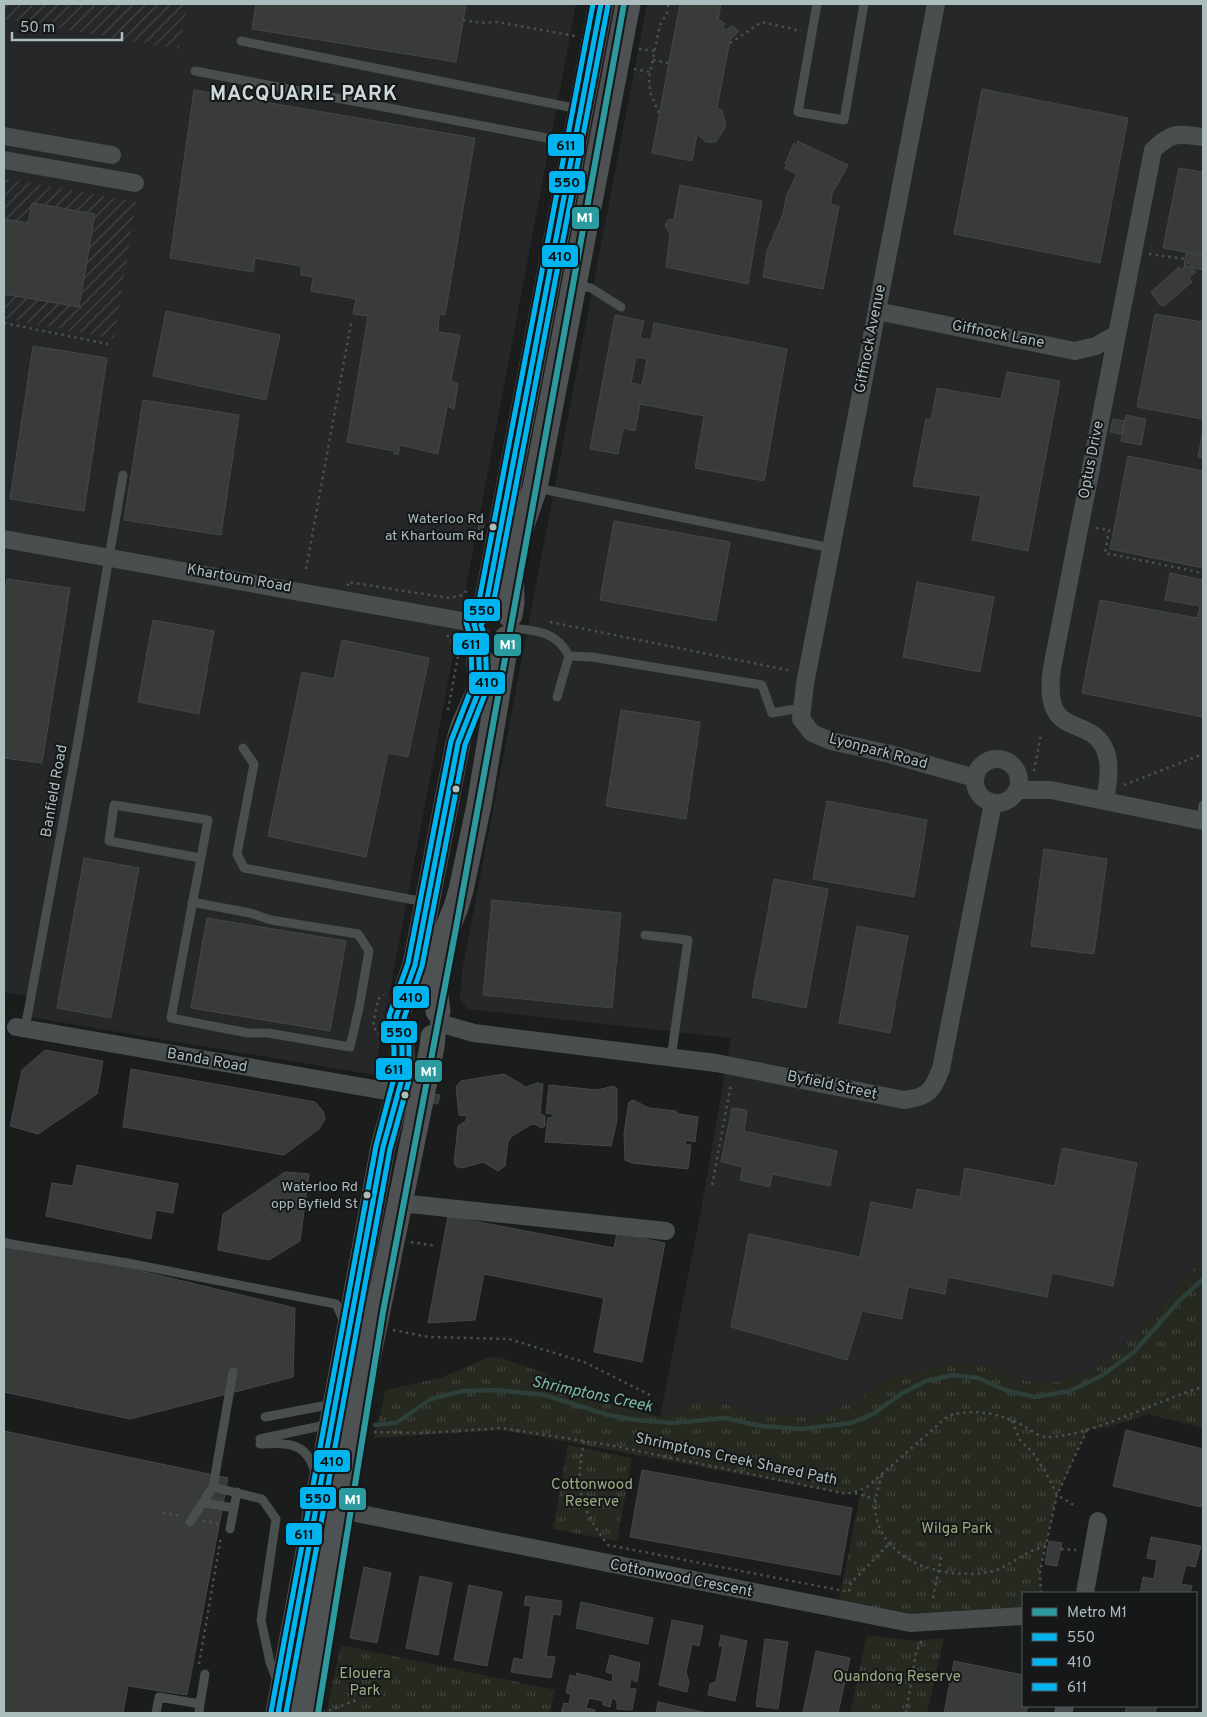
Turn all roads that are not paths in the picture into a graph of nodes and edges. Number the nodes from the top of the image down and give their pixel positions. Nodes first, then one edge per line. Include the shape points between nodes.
1 (601, 4) edge
2 (628, 4) edge
3 (817, 4) edge
4 (864, 4) edge
5 (936, 4) edge
6 (241, 41) dead end
7 (194, 71) dead end
8 (580, 109) junction
9 (4, 136) edge
10 (1203, 137) edge
11 (574, 143) junction
12 (112, 156) dead end
13 (4, 160) edge
14 (135, 183) dead end
15 (575, 285) junction
16 (621, 307) dead end
17 (877, 311) junction
18 (1117, 334) junction
19 (122, 475) dead end
20 (535, 488) junction
21 (4, 539) edge
22 (831, 548) junction
23 (109, 557) junction
24 (478, 623) junction
25 (510, 627) junction
26 (569, 656) junction
27 (557, 697) dead end
28 (801, 708) junction
29 (243, 748) dead end
30 (976, 778) junction
31 (1018, 790) junction
32 (1106, 796) junction
33 (993, 803) junction
34 (1203, 816) edge
35 (200, 858) junction
36 (192, 902) junction
37 (427, 903) junction
38 (645, 935) dead end
39 (393, 1000) junction
40 (436, 1024) junction
41 (20, 1028) joint
42 (391, 1037) junction
43 (672, 1058) junction
44 (398, 1093) junction
45 (400, 1203) junction
46 (666, 1232) dead end
47 (4, 1243) edge
48 (358, 1290) junction
49 (336, 1304) junction
50 (348, 1341) junction
51 (233, 1372) dead end
52 (265, 1417) dead end
53 (352, 1419) junction
54 (213, 1487) junction
55 (237, 1492) junction
56 (204, 1502) junction
57 (234, 1508) junction
58 (330, 1509) junction
59 (192, 1520) road end
60 (1098, 1521) dead end
61 (227, 1527) road end
62 (1086, 1592) edge
63 (1022, 1616) edge
64 (205, 1674) dead end
65 (200, 1704) junction
66 (280, 1704) edge
67 (156, 1713) edge
68 (199, 1713) edge
69 (302, 1713) edge

1 - 8 street
2 - 15 street
3 - 4 lane via 798,112 844,120
5 - 17 street, Giffnock Avenue
6 - 8 lane
7 - 11 lane
8 - 11 street
9 - 12 street
10 - 18 street, Optus Drive via 1170,136 1153,150
11 - 24 street via 486,604
13 - 14 street
15 - 16 lane via 590,288
15 - 20 street
17 - 18 street, Giffnock Lane via 1076,351 1096,346
17 - 22 street, Giffnock Avenue
18 - 32 street, Optus Drive via 1050,680 1051,698 1058,716 1096,736 1106,752 1110,775
19 - 23 lane, Banfield Road
20 - 22 lane
20 - 25 street via 511,557
21 - 23 street, Khartoum Road
22 - 28 street, Giffnock Avenue via 800,673
23 - 24 street, Khartoum Road
23 - 41 lane, Banfield Road
24 - 25 street via 495,605 502,608
24 - 25 street via 484,642 495,644
24 - 37 street via 480,688 458,743
25 - 26 lane via 548,634 562,643
25 - 40 street via 465,871 456,907 436,957
26 - 27 lane
26 - 28 lane via 762,685 772,713
28 - 30 street, Lyonpark Road via 801,719 812,733 831,741
29 - 37 lane via 254,764 237,854 244,868
30 - 31 street via 982,765 988,761 1003,760 1010,763 1019,776
30 - 33 street via 981,797
31 - 32 street
31 - 33 street via 1007,801
32 - 34 street
33 - 43 street, Byfield Street via 941,1069 933,1088 921,1098 904,1100
35 - 35 lane via 208,820 114,805 109,841
35 - 36 lane
36 - 36 lane via 171,1018 350,1047 368,951 358,934 271,920
37 - 39 street via 416,965
38 - 43 lane via 688,940
39 - 40 street via 421,998 434,1005
39 - 42 street via 396,1017
40 - 42 street via 426,1041 412,1042
40 - 43 street, Byfield Street via 474,1033
40 - 45 street
41 - 44 street, Banda Road
42 - 44 street via 403,1063
44 - 48 street via 383,1147
45 - 46 street
45 - 53 street
47 - 49 lane via 128,1263
48 - 49 lane
48 - 50 street
49 - 50 lane via 342,1312
50 - 53 street
51 - 54 lane, bridge
52 - 53 lane
53 - 58 street
53 - 58 lane via 260,1441 288,1443 303,1450 312,1463
54 - 55 lane
54 - 56 lane
55 - 57 lane
55 - 66 lane via 262,1499 276,1520 261,1620
56 - 57 lane
56 - 59 lane
57 - 61 lane
58 - 63 street, Cottonwood Crescent via 910,1623
58 - 66 street
58 - 69 street
60 - 62 street
64 - 65 lane
65 - 67 lane via 159,1697
65 - 68 lane

